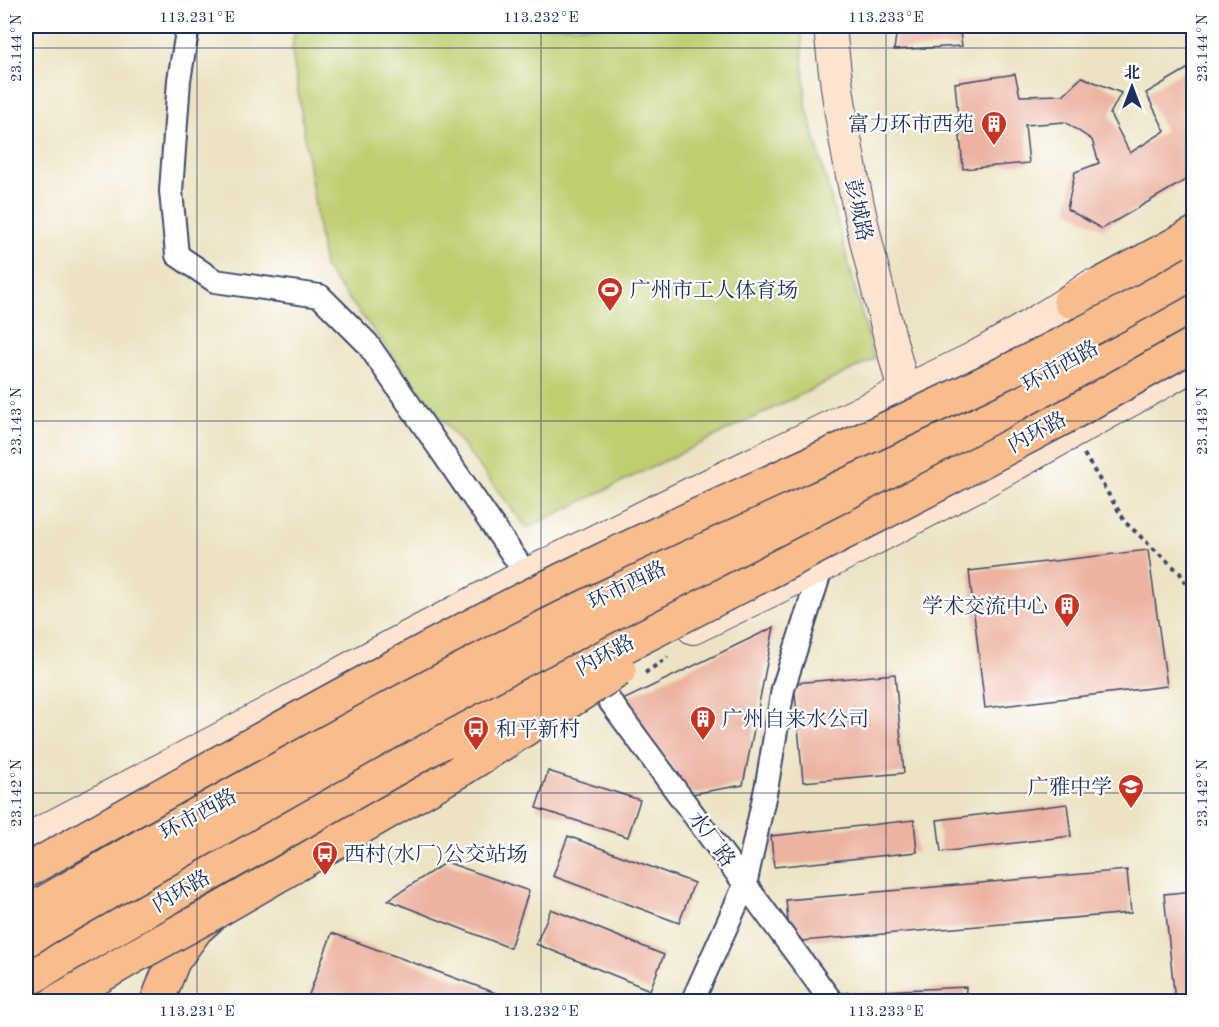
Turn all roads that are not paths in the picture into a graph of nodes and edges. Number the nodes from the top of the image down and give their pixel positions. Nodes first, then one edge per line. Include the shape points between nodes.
1 (188, 26) edge
2 (830, 26) edge
3 (1194, 216) edge
4 (1194, 234) edge
5 (1194, 253) edge
6 (1194, 272) edge
7 (1194, 292) edge
8 (1070, 301) junction
9 (1194, 323) edge
10 (1194, 344) edge
11 (1194, 364) edge
12 (968, 368) junction
13 (904, 391) junction
14 (853, 416) junction
15 (949, 428) junction
16 (784, 449) junction
17 (732, 534) junction
18 (808, 553) junction
19 (526, 575) junction
20 (557, 619) junction
21 (386, 670) junction
22 (505, 675) junction
23 (592, 676) junction
24 (223, 753) junction
25 (243, 821) junction
26 (26, 840) edge
27 (26, 862) edge
28 (26, 871) edge
29 (26, 883) edge
30 (745, 885) junction
31 (71, 902) junction
32 (216, 912) junction
33 (26, 913) edge
34 (144, 919) junction
35 (26, 944) edge
36 (26, 981) edge
37 (26, 991) edge
38 (56, 1002) edge
39 (158, 1002) edge
40 (692, 1002) edge
41 (832, 1002) edge

1 - 19 street via 179,80 171,191 177,255 215,281 320,296 367,343
2 - 13 main road, 彭城路 via 851,173
3 - 8 main road
4 - 8 main road
5 - 12 street via 1104,303
6 - 21 main road, bridge via 1019,366 591,565
7 - 15 main road, 环市西路
8 - 12 main road
9 - 18 main road, 环市西路 via 960,453
10 - 18 main road, 内环路, bridge
11 - 18 main road via 981,483
12 - 13 main road
12 - 14 street via 900,405
12 - 15 street
13 - 14 main road
14 - 16 main road
15 - 17 main road, 环市西路
16 - 17 main road
16 - 19 main road
17 - 20 main road, 环市西路
18 - 22 main road, 环市西路 via 627,615
18 - 23 main road
18 - 30 street
18 - 32 main road, bridge via 462,768
18 - 36 main road, 内环路, bridge via 509,706
19 - 20 street
19 - 24 main road via 380,652
20 - 24 main road via 479,637
20 - 31 main road, 环市西路 via 185,821
21 - 27 main road, bridge
21 - 28 main road, bridge
22 - 23 main road
22 - 25 main road, 环市西路
23 - 30 street, 水厂路
23 - 34 main road
24 - 26 main road
24 - 29 main road
25 - 31 main road, 环市西路 via 124,886
25 - 34 main road
30 - 40 street
30 - 41 street, 水厂路
31 - 33 main road
31 - 35 main road
32 - 38 main road, bridge
32 - 39 main road, bridge via 196,929 173,961
34 - 37 main road

